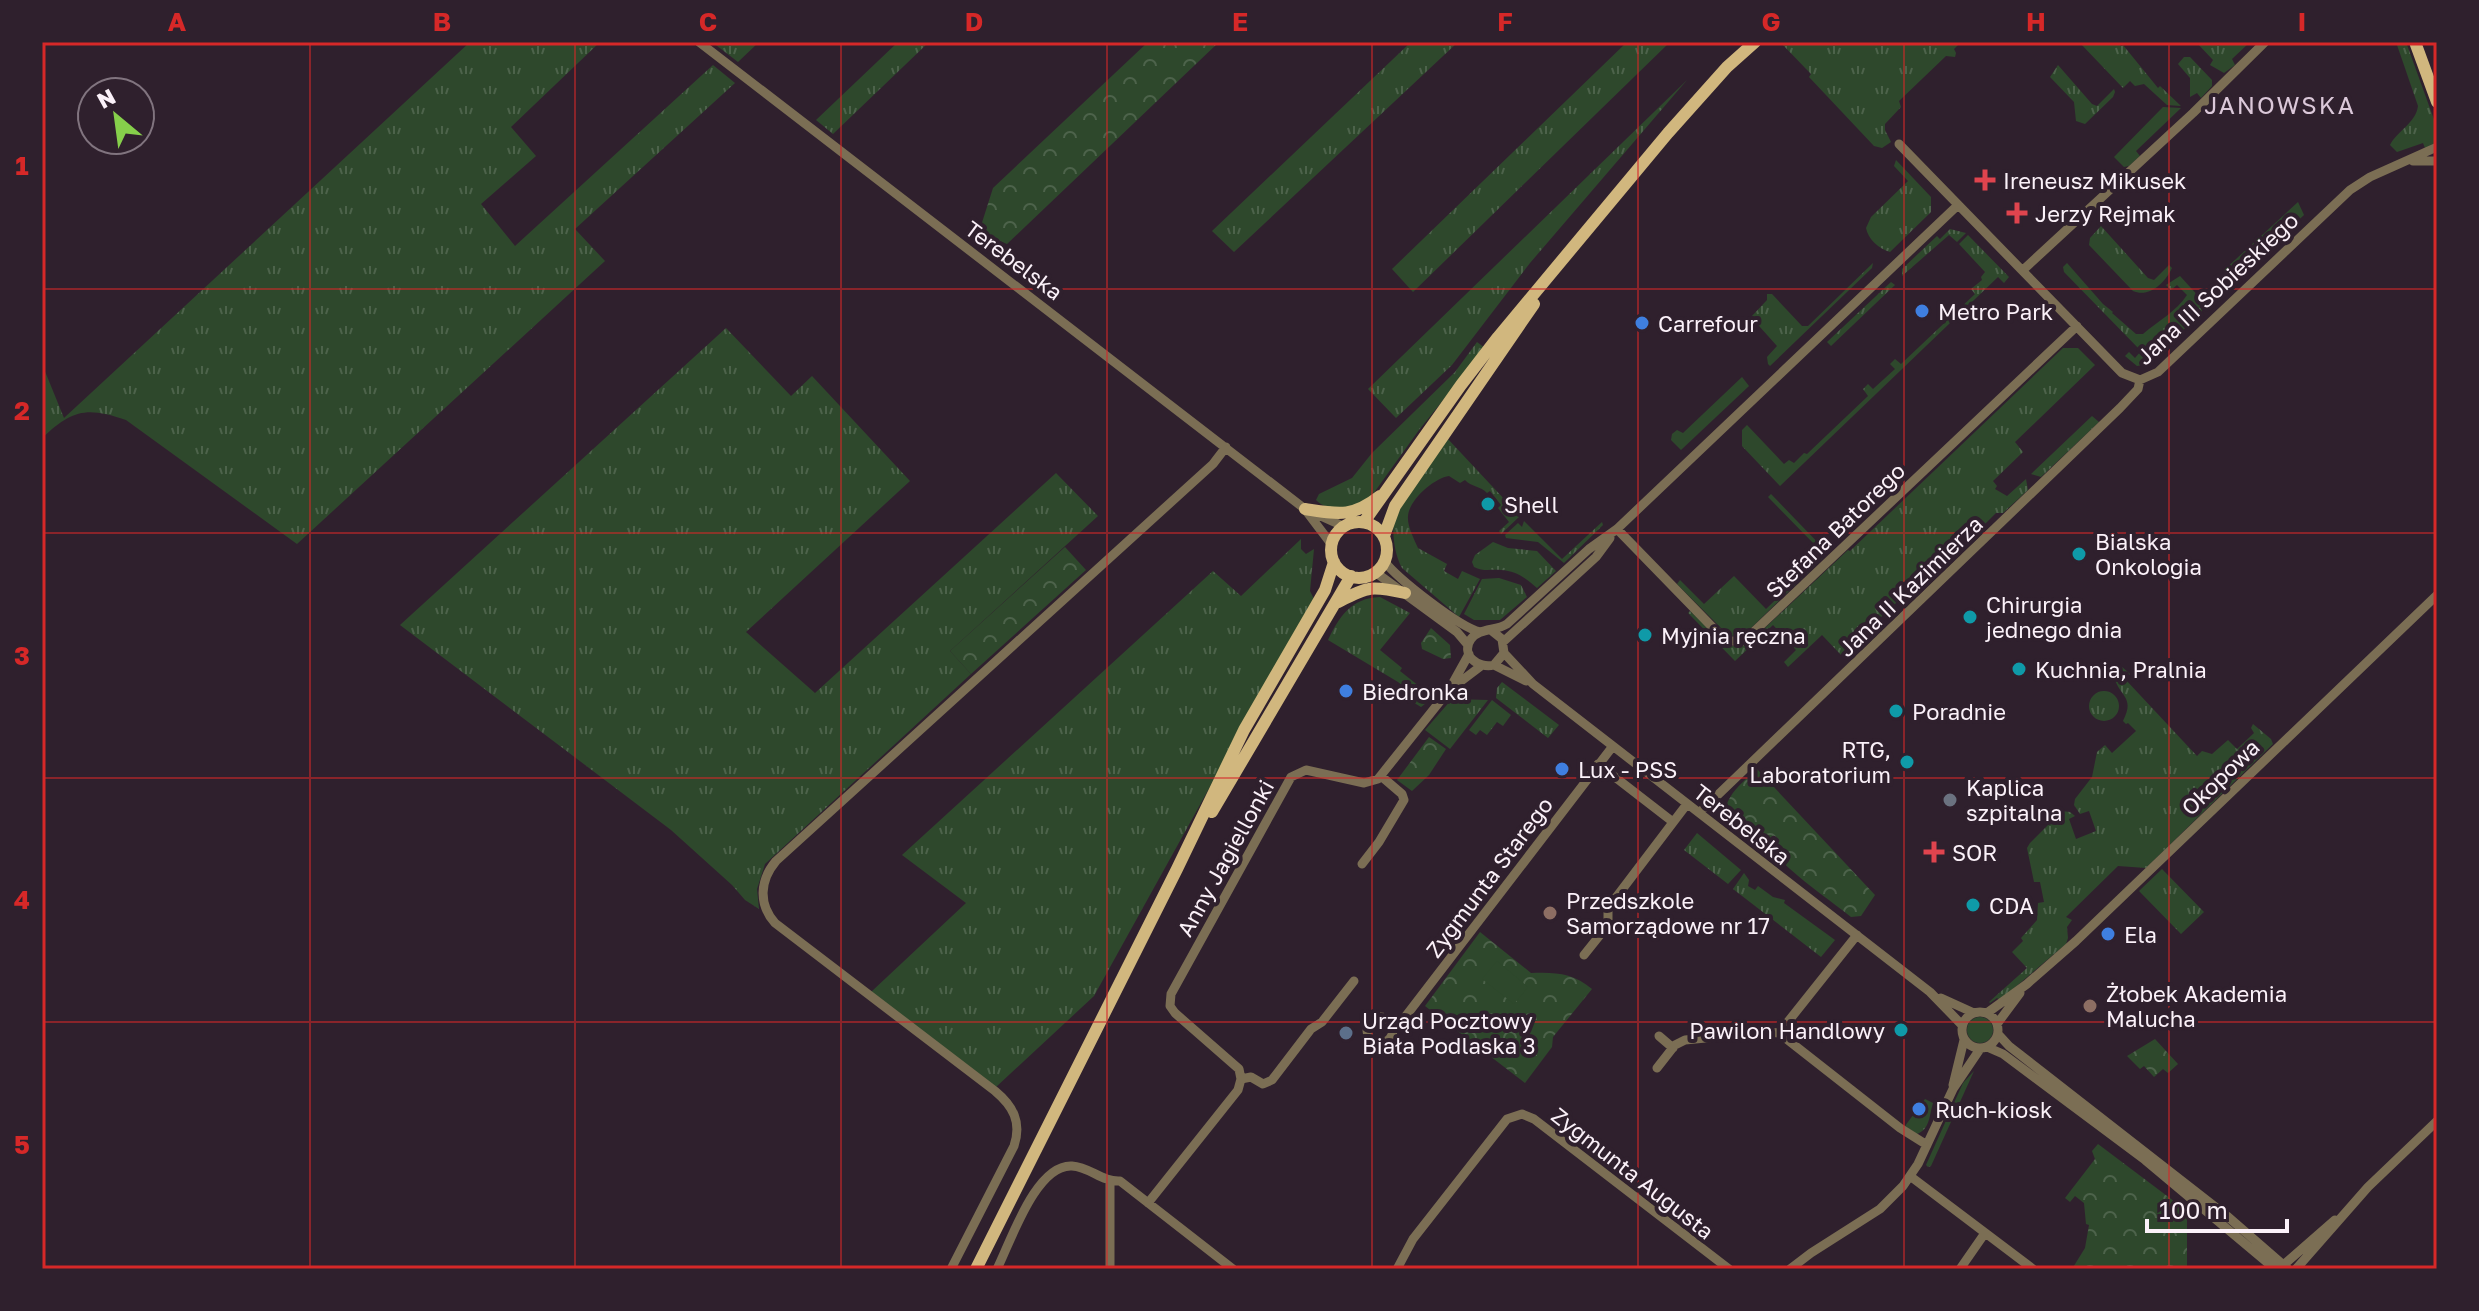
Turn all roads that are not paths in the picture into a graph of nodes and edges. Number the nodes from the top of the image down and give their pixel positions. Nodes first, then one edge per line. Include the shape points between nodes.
1 (699, 42) edge
2 (1745, 42) edge
3 (1755, 42) edge
4 (2265, 42) edge
5 (2415, 42) edge
6 (1727, 67) junction
7 (2437, 102) edge
8 (1899, 144) dead end
9 (2437, 147) edge
10 (2409, 161) junction
11 (2437, 161) edge
12 (1958, 205) junction
13 (2023, 270) junction
14 (1546, 283) junction
15 (2077, 326) junction
16 (2140, 380) junction
17 (1226, 447) junction
18 (1389, 489) junction
19 (1305, 509) junction
20 (1364, 522) junction
21 (1345, 527) junction
22 (1617, 529) junction
23 (1384, 536) junction
24 (1332, 545) junction
25 (1384, 561) junction
26 (1334, 562) junction
27 (1375, 572) junction
28 (1351, 576) junction
29 (1405, 593) junction
30 (2437, 595) edge
31 (1333, 604) junction
32 (1492, 631) junction
33 (1480, 632) junction
34 (1504, 648) junction
35 (1469, 650) junction
36 (1494, 665) junction
37 (1481, 666) junction
38 (1533, 684) junction
39 (1449, 690) junction
40 (1613, 746) junction
41 (1598, 764) junction
42 (1381, 776) junction
43 (1687, 804) junction
44 (1699, 813) junction
45 (1673, 822) junction
46 (1362, 864) dead end
47 (1177, 869) junction
48 (1857, 935) junction
49 (1584, 955) dead end
50 (1354, 981) dead end
51 (2027, 984) junction
52 (1930, 992) junction
53 (1974, 1013) junction
54 (1987, 1013) junction
55 (1962, 1025) junction
56 (1392, 1026) dead end
57 (1998, 1029) junction
58 (1779, 1033) junction
59 (1659, 1036) dead end
60 (1964, 1040) junction
61 (1673, 1048) junction
62 (1984, 1048) junction
63 (1657, 1068) dead end
64 (1241, 1079) junction
65 (1953, 1089) junction
66 (2437, 1121) edge
67 (1927, 1145) junction
68 (1910, 1176) junction
69 (1110, 1181) junction
70 (1148, 1203) junction
71 (2353, 1205) junction
72 (1985, 1233) junction
73 (2308, 1258) junction
74 (2282, 1268) edge
75 (951, 1269) edge
76 (976, 1269) edge
77 (997, 1269) edge
78 (1110, 1269) edge
79 (1233, 1269) edge
80 (1397, 1269) edge
81 (1729, 1269) edge
82 (1790, 1269) edge
83 (1960, 1269) edge
84 (2033, 1269) edge
85 (2296, 1269) edge
86 (2306, 1269) edge

1 - 17 street, Terebelska
2 - 6 main road
3 - 6 main road
4 - 13 street
5 - 7 main road
6 - 14 main road
8 - 12 street, Jana III Sobieskiego
9 - 10 street, Jana III Sobieskiego
10 - 11 street, Jana III Sobieskiego
10 - 16 street, Jana III Sobieskiego via 2350,190 2158,372
12 - 13 street, Jana III Sobieskiego
12 - 22 street
13 - 15 street, Jana III Sobieskiego
14 - 18 main road via 1468,375
14 - 23 main road via 1395,506
15 - 16 street, Jana III Sobieskiego via 2122,373
15 - 22 street, Stefana Batorego via 1744,641 1722,637
16 - 44 street, Jana II Kazimierza via 2120,408
17 - 19 street, Terebelska
17 - 75 street via 776,861 766,876 763,899 775,923 995,1091 1015,1114 1014,1146
18 - 19 main road via 1353,512
18 - 20 main road
19 - 21 street, Terebelska
19 - 24 street, Terebelska
20 - 21 main road
20 - 23 main road
21 - 24 main road
22 - 32 street via 1507,624
22 - 34 street via 1596,557
23 - 25 main road
24 - 26 main road
25 - 27 main road
25 - 33 street
26 - 28 main road
26 - 47 main road via 1325,590 1244,730
27 - 28 main road
27 - 29 street
28 - 31 main road
29 - 31 main road via 1366,588
29 - 35 street via 1457,632
30 - 51 street, Okopowa
31 - 47 main road
32 - 33 street
32 - 34 street
33 - 35 street
34 - 36 street
34 - 38 street, Terebelska
35 - 37 street
35 - 39 street
36 - 37 street
36 - 38 street, Terebelska
37 - 39 street
38 - 40 street, Terebelska
39 - 42 street
40 - 41 street, Zygmunta Starego
40 - 43 street, Terebelska
41 - 45 street
41 - 56 street, Zygmunta Starego via 1402,1021
42 - 46 street via 1404,800
42 - 64 street, Anny Jagiellonki via 1364,783 1306,770 1291,777 1171,994 1175,1013 1239,1069
43 - 44 street, Terebelska
43 - 45 street
44 - 48 street, Terebelska
45 - 49 street via 1608,908 1608,925
47 - 76 main road
48 - 52 street, Terebelska
48 - 58 street
50 - 64 street via 1272,1080 1263,1084 1251,1077
51 - 54 street, Okopowa
51 - 57 street, Okopowa
52 - 53 street, Terebelska
52 - 55 street, Terebelska
53 - 54 street
53 - 55 street
54 - 57 street
55 - 60 street
57 - 62 street via 1994,1042
57 - 74 street via 2009,1046 2227,1216
58 - 61 street via 1685,1040
58 - 67 street
59 - 61 street
60 - 62 street
60 - 65 street
61 - 63 street
62 - 65 street
62 - 74 street via 2003,1054
64 - 70 street via 1238,1090
65 - 67 street
66 - 71 street
67 - 68 street
68 - 72 street
68 - 82 street via 1880,1209
69 - 70 street via 1120,1181
69 - 77 street via 1074,1166 1050,1173
69 - 78 street
70 - 79 street
71 - 73 street
71 - 74 street
72 - 83 street
72 - 84 street
73 - 85 street
73 - 86 street
80 - 81 street, Zygmunta Augusta via 1413,1239 1507,1119 1522,1114

